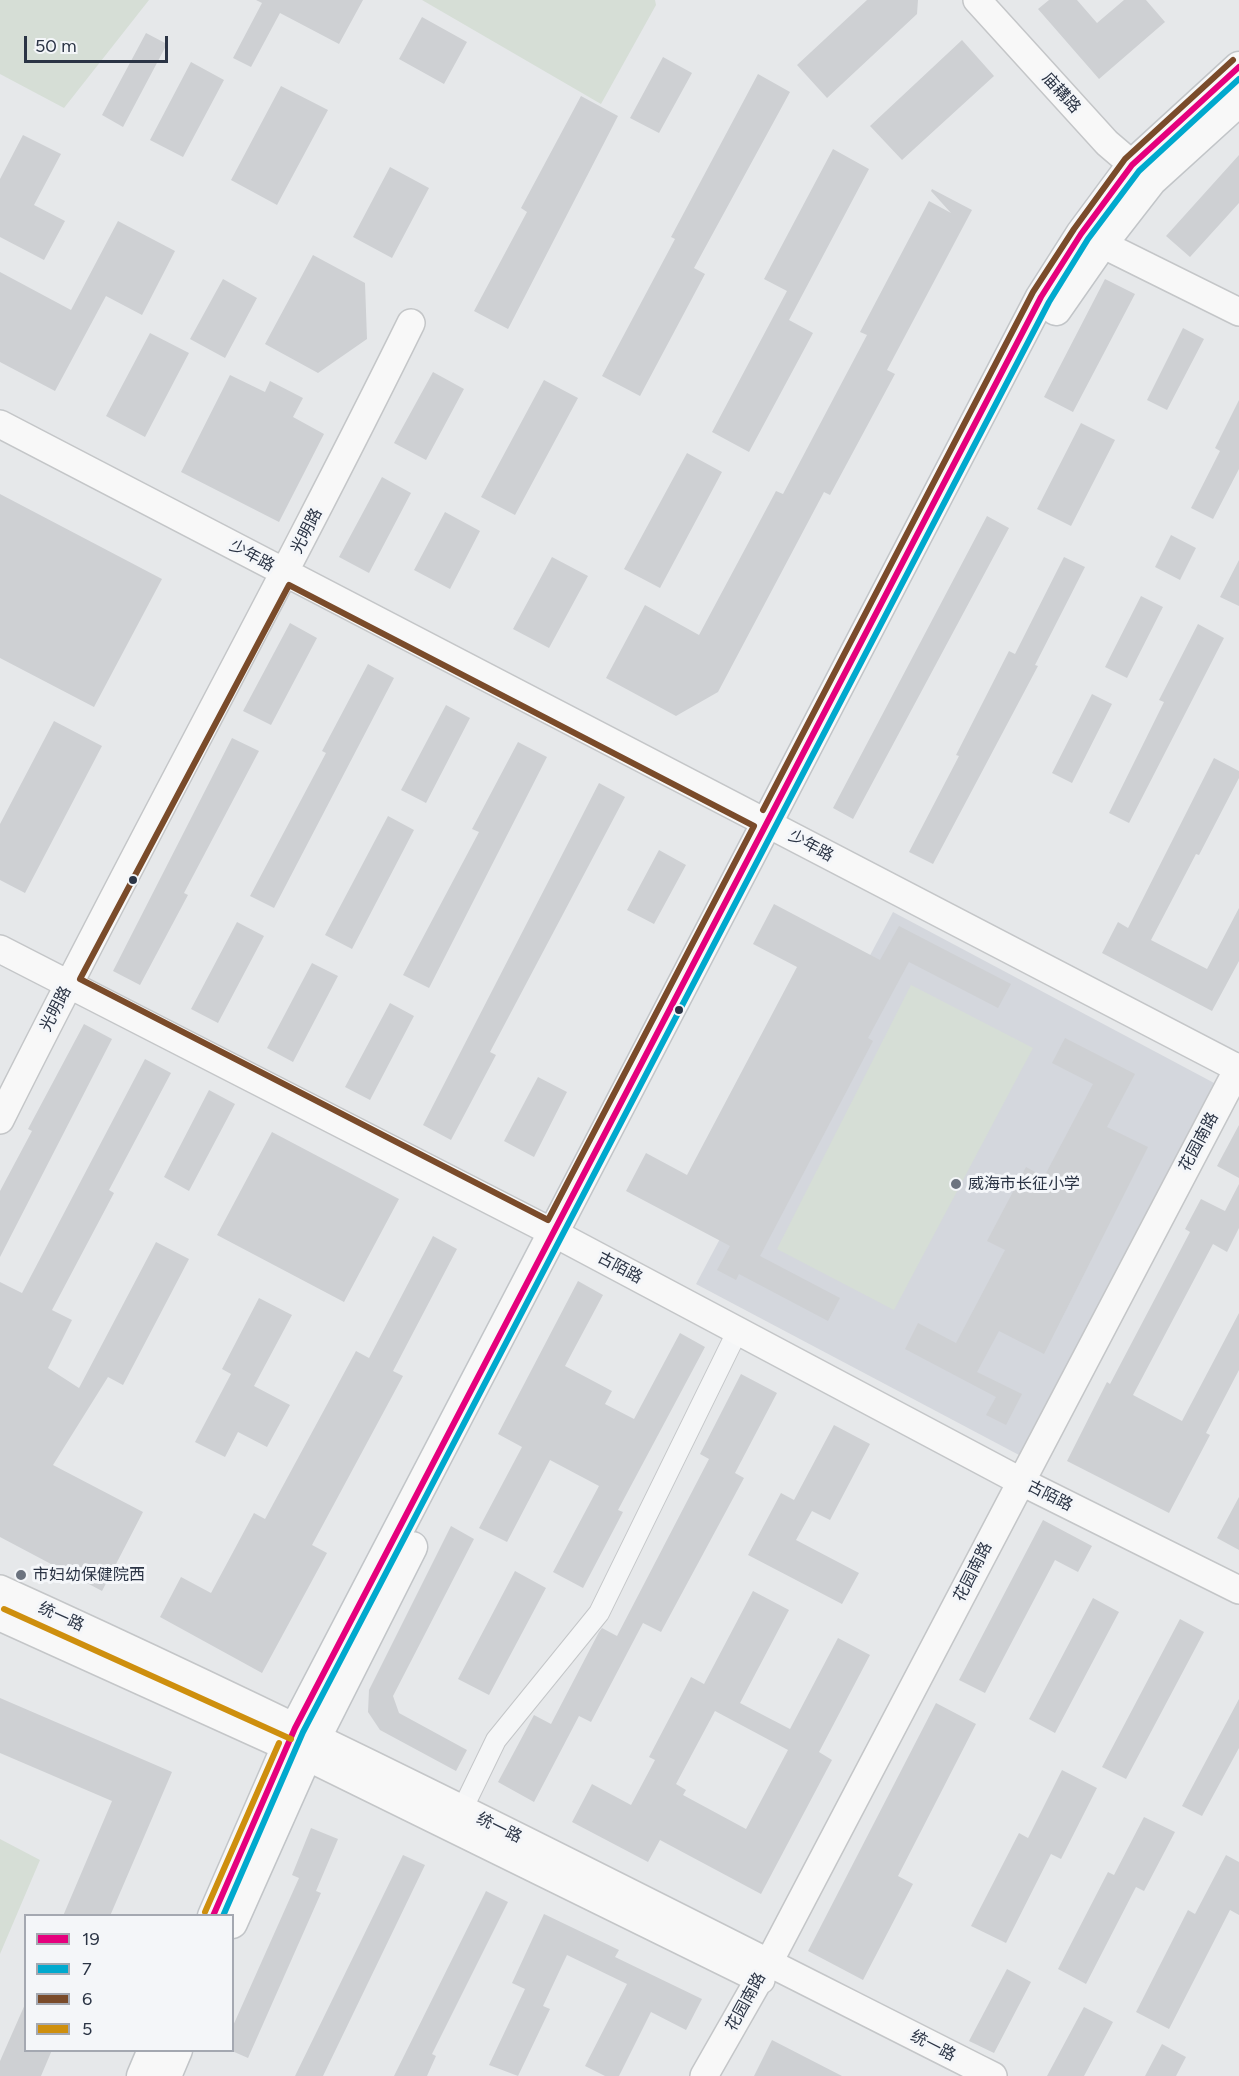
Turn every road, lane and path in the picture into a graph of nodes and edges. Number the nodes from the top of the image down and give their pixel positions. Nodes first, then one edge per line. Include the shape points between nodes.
1 (977, 0) edge
2 (1239, 67) edge
3 (1239, 101) edge
4 (1141, 173) junction
5 (1102, 244) junction
6 (1239, 312) edge
7 (411, 323) dead end
8 (0, 424) edge
9 (285, 573) junction
10 (776, 827) junction
11 (0, 949) edge
12 (68, 984) junction
13 (1239, 1068) edge
14 (0, 1120) edge
15 (560, 1236) junction
16 (738, 1330) junction
17 (1020, 1481) junction
18 (0, 1589) edge
19 (1239, 1590) edge
20 (0, 1617) edge
21 (301, 1743) junction
22 (462, 1810) junction
23 (214, 1914) edge
24 (234, 1918) edge
25 (764, 1971) junction
26 (152, 2052) edge
27 (176, 2052) edge
28 (142, 2076) edge
29 (166, 2076) edge
30 (704, 2076) edge
31 (956, 2076) edge
32 (993, 2076) edge

1 - 4 street, 庙耩路 via 1107,143
2 - 4 main road
3 - 4 main road
4 - 5 main road
4 - 10 main road via 1081,234 1041,297
5 - 6 street
5 - 10 main road via 1058,306
7 - 9 street, 光明路
8 - 9 street, 少年路
9 - 10 street, 少年路
9 - 12 street, 光明路
10 - 13 street, 少年路
10 - 15 main road
11 - 12 street, 古陌路
12 - 14 street, 光明路
12 - 15 street, 古陌路
13 - 17 street, 花园南路
15 - 16 street, 古陌路
15 - 21 main road
16 - 17 street, 古陌路
16 - 22 street via 599,1613 495,1740
17 - 19 street, 古陌路
17 - 25 street, 花园南路
18 - 21 street, 统一路 via 126,1646
20 - 21 street, 统一路
21 - 22 street, 统一路
21 - 23 main road
21 - 24 main road
21 - 25 street, 统一路
22 - 25 street, 统一路
25 - 30 street, 花园南路
25 - 31 street, 统一路
25 - 32 street, 统一路
26 - 28 main road
27 - 29 main road

